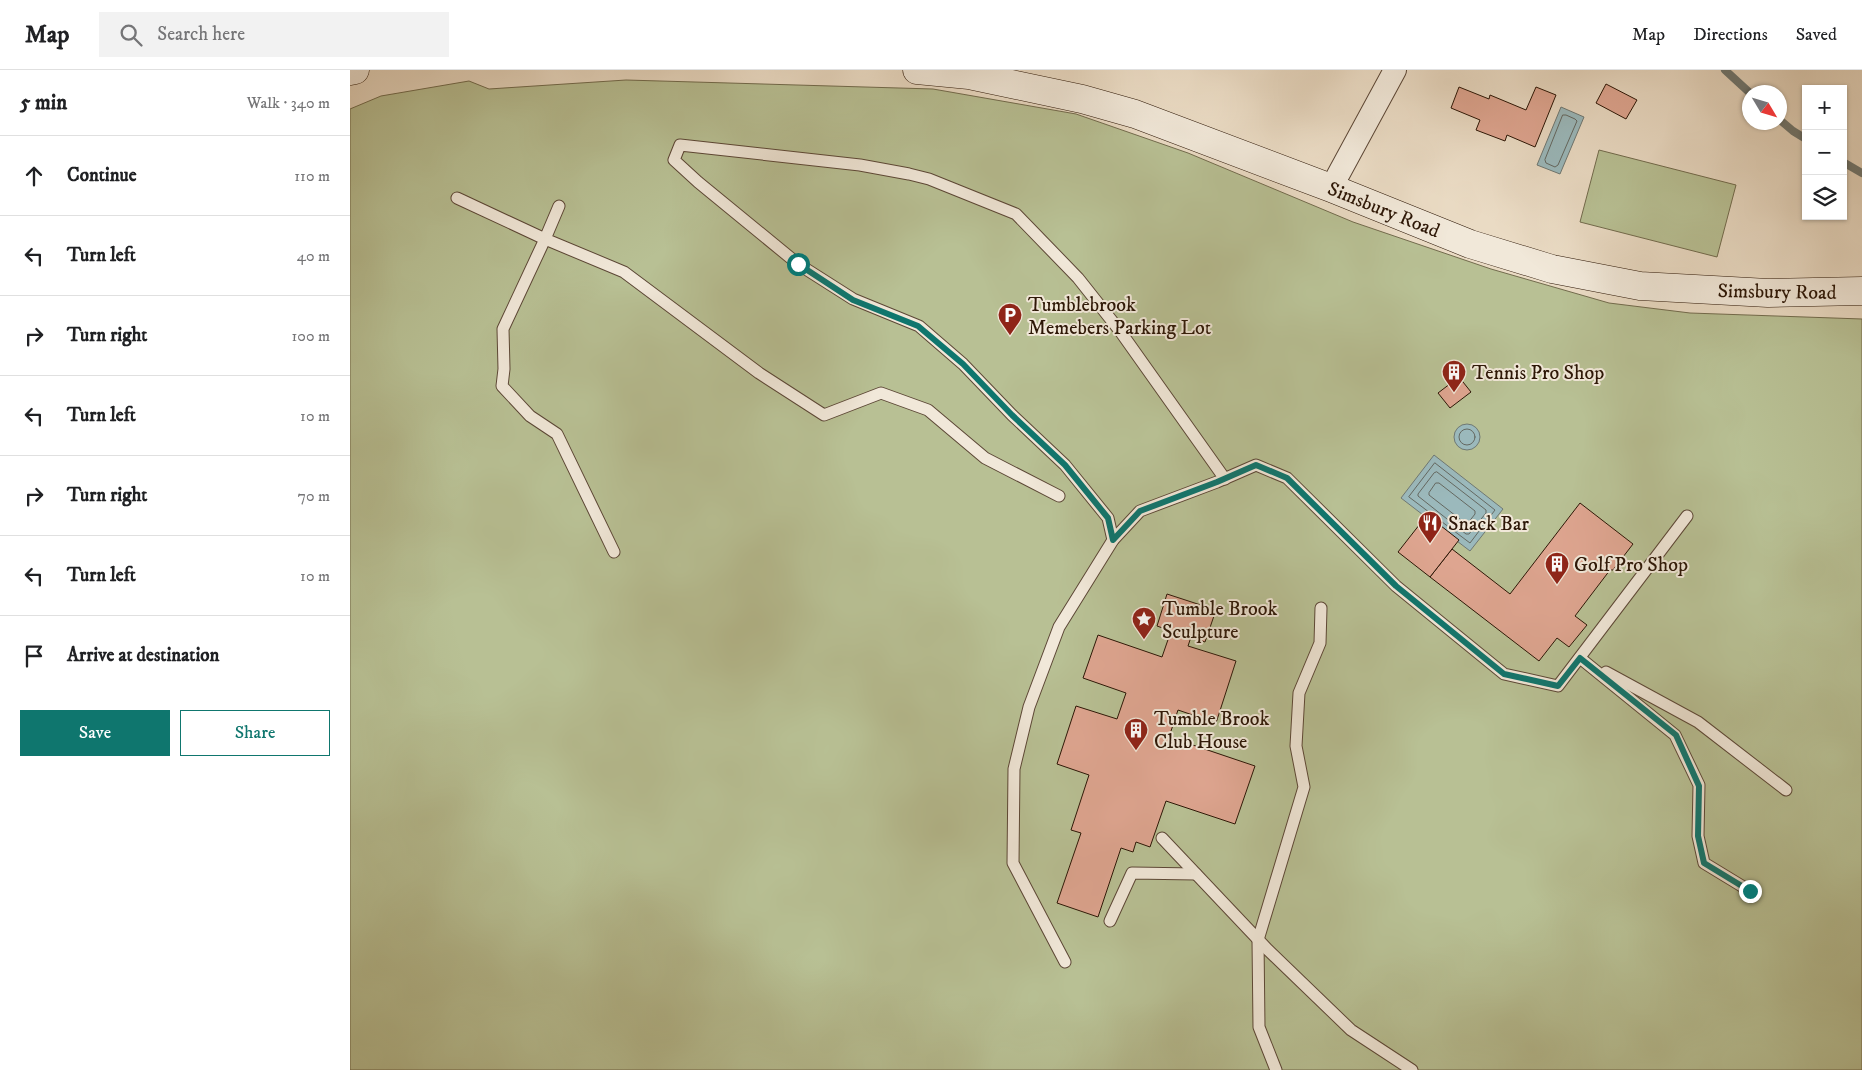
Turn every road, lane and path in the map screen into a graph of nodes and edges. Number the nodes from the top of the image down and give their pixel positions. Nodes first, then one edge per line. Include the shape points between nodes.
1 (355, 70) edge
2 (917, 70) edge
3 (1396, 70) edge
4 (350, 71) edge
5 (1331, 188) junction
6 (457, 198) dead end
7 (559, 206) dead end
8 (545, 239) junction
9 (1862, 291) edge
10 (1225, 479) junction
11 (1059, 496) dead end
12 (1687, 516) dead end
13 (1113, 540) junction
14 (614, 552) dead end
15 (1321, 608) dead end
16 (1580, 658) junction
17 (1786, 790) dead end
18 (1162, 838) dead end
19 (1196, 874) junction
20 (1750, 891) dead end
21 (1110, 921) dead end
22 (1258, 940) junction
23 (1065, 962) dead end
24 (1276, 1070) edge
25 (1412, 1070) edge

1 - 4 main road
2 - 5 main road, Simsbury Road via 970,75 1103,104 1165,124
3 - 5 street
5 - 9 main road, Simsbury Road via 1470,244 1552,269 1640,286 1768,293
6 - 8 lane
7 - 8 lane
8 - 11 lane via 624,272 759,373 824,415 881,392 928,410 985,458
8 - 14 lane via 503,329 502,386 530,416 557,434
10 - 13 lane via 1140,511
10 - 13 lane via 1120,331 1078,278 1016,214 909,174 860,165 680,145 674,160 798,264 853,300 918,326 963,364 1065,465 1108,518
10 - 16 lane via 1256,465 1287,478 1396,586 1504,674 1558,686
12 - 16 lane
13 - 23 lane via 1059,628 1029,707 1014,769 1013,863
15 - 22 lane via 1320,643 1299,693 1296,746 1304,787
16 - 17 lane via 1698,722
16 - 20 lane via 1676,735 1699,786 1698,836 1704,863
18 - 19 lane
19 - 21 lane via 1132,873
19 - 22 lane
22 - 24 lane via 1259,1027
22 - 25 lane via 1351,1030

